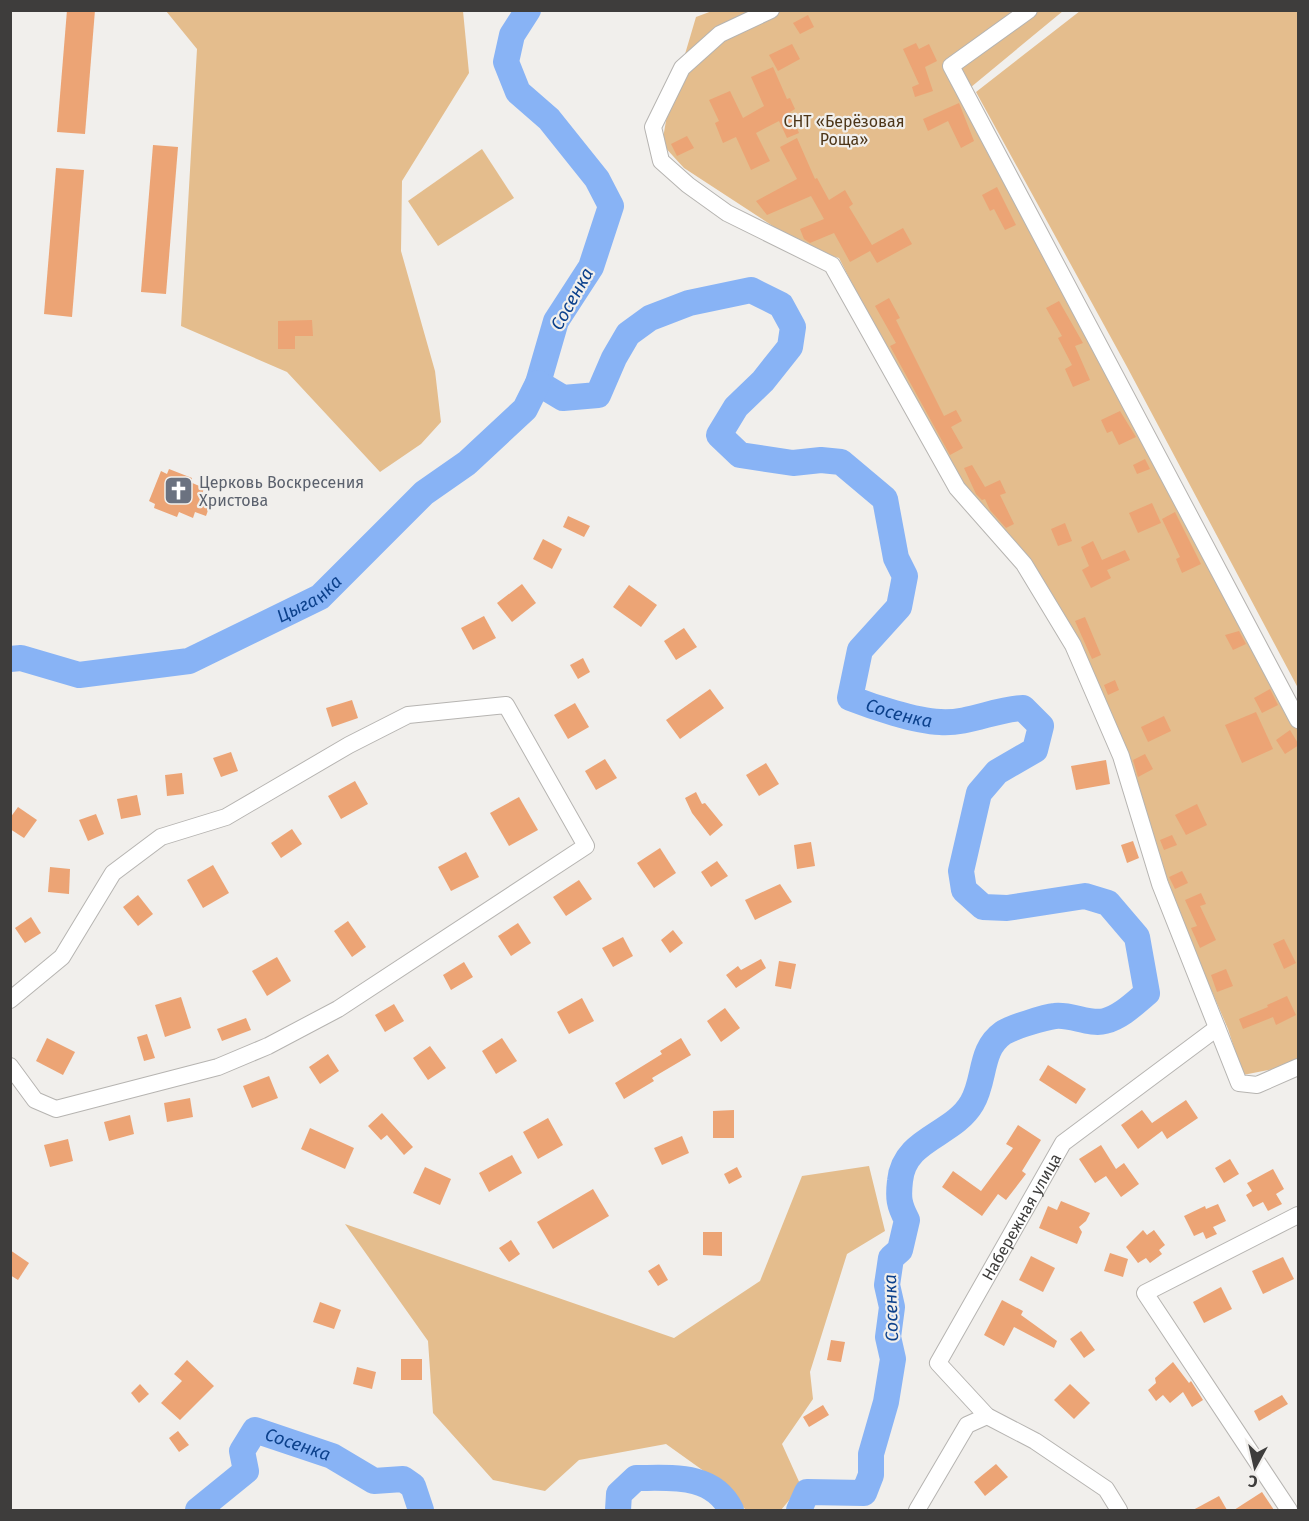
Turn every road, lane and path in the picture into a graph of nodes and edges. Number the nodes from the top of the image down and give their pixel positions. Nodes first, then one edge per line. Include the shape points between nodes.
1 (771, 10) edge
2 (1029, 10) edge
3 (1299, 720) edge
4 (10, 1000) edge
5 (1217, 1028) junction
6 (10, 1066) edge
7 (1299, 1067) edge
8 (1299, 1215) edge
9 (987, 1416) junction
10 (917, 1510) edge
11 (1119, 1510) edge
12 (1289, 1510) edge

1 - 5 street via 720,34 682,68 653,127 662,161 728,213 832,265 957,488 1024,564 1073,645 1121,756 1160,884
2 - 3 street via 951,66
4 - 6 street via 62,957 113,873 161,837 226,817 408,715 506,705 586,846 338,1009 218,1067 56,1109 35,1100
5 - 7 street via 1239,1083 1257,1085
5 - 9 street, Набережная улица via 1063,1143 938,1363
8 - 12 street via 1145,1293
9 - 10 street via 967,1425
9 - 11 street via 1035,1441 1106,1489

